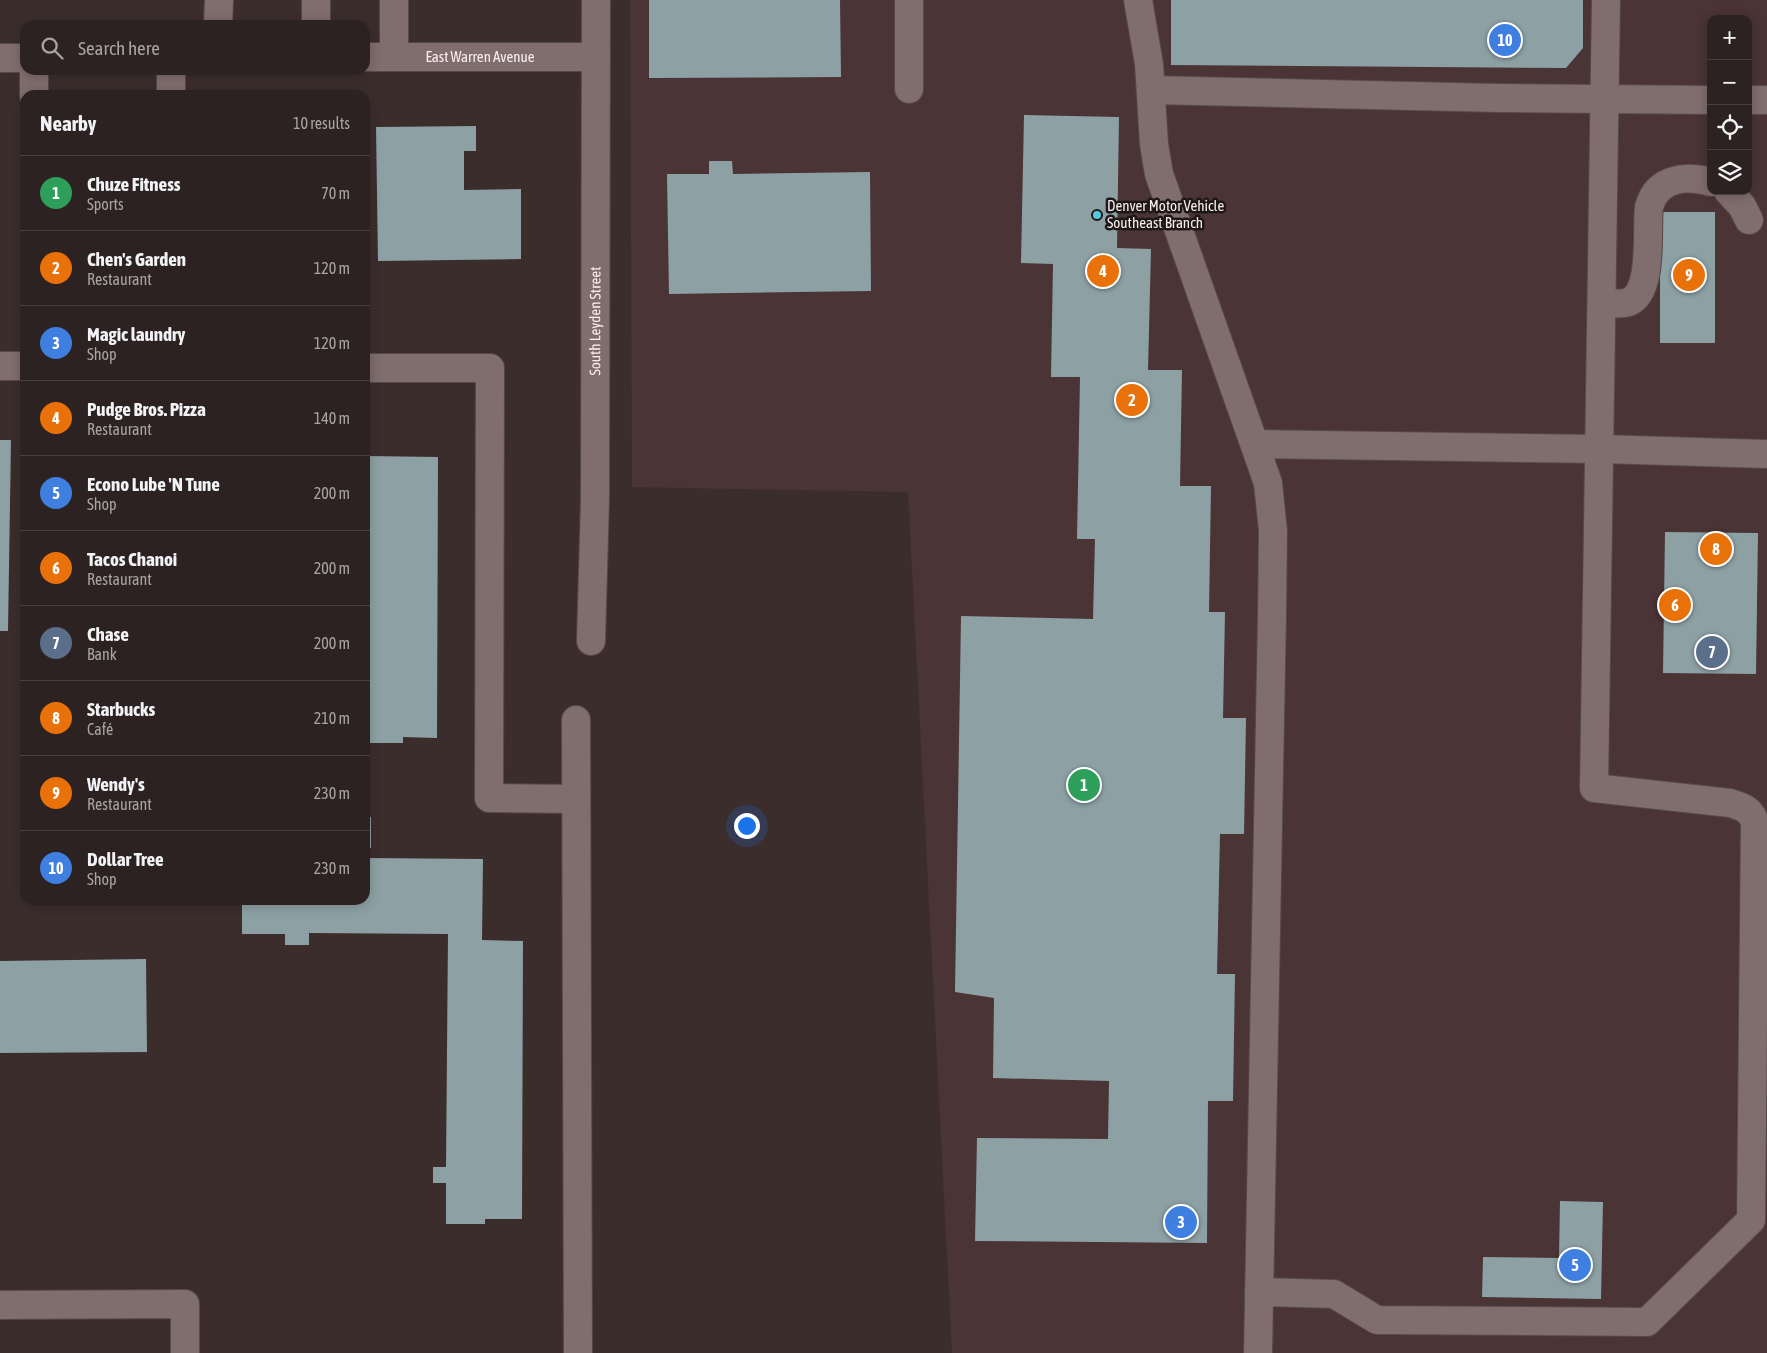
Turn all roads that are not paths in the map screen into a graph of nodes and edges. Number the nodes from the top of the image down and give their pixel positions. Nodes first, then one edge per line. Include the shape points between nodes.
1 (219, 0) edge
2 (316, 0) edge
3 (394, 0) edge
4 (596, 0) edge
5 (909, 0) edge
6 (1138, 0) edge
7 (1606, 0) edge
8 (218, 20) edge
9 (316, 20) edge
10 (596, 56) junction
11 (370, 57) edge
12 (394, 57) junction
13 (0, 58) edge
14 (20, 58) edge
15 (34, 75) edge
16 (171, 75) edge
17 (909, 89) dead end
18 (34, 90) edge
19 (171, 90) edge
20 (1151, 90) junction
21 (1605, 99) junction
22 (1707, 100) edge
23 (1752, 100) edge
24 (1767, 100) edge
25 (1707, 182) edge
26 (1732, 195) edge
27 (1749, 220) dead end
28 (1602, 303) junction
29 (0, 366) edge
30 (20, 366) edge
31 (370, 368) edge
32 (1255, 444) junction
33 (1600, 449) junction
34 (1767, 454) edge
35 (591, 641) dead end
36 (576, 720) dead end
37 (576, 798) junction
38 (1259, 1292) junction
39 (0, 1305) edge
40 (185, 1353) edge
41 (578, 1353) edge
42 (1258, 1353) edge

1 - 8 street
2 - 9 street
3 - 12 street
4 - 10 street, South Leyden Street
5 - 17 street
6 - 20 street
7 - 21 street
10 - 12 street, East Warren Avenue
10 - 35 street, South Leyden Street via 595,500
11 - 12 street, East Warren Avenue
13 - 14 street
15 - 18 street
16 - 19 street
20 - 21 street
20 - 32 street via 1159,174
21 - 22 street
21 - 28 street
23 - 24 street
25 - 28 street via 1679,178 1657,191 1650,207 1646,268 1640,290 1629,302
26 - 27 street
28 - 33 street
29 - 30 street
31 - 37 street via 490,368 489,798
32 - 33 street
32 - 38 street via 1271,498 1273,531
33 - 34 street
33 - 38 street via 1594,788 1743,806 1752,813 1755,822 1751,1220 1647,1322 1377,1320 1334,1294
36 - 37 street
37 - 41 street
38 - 42 street
39 - 40 street via 185,1304

